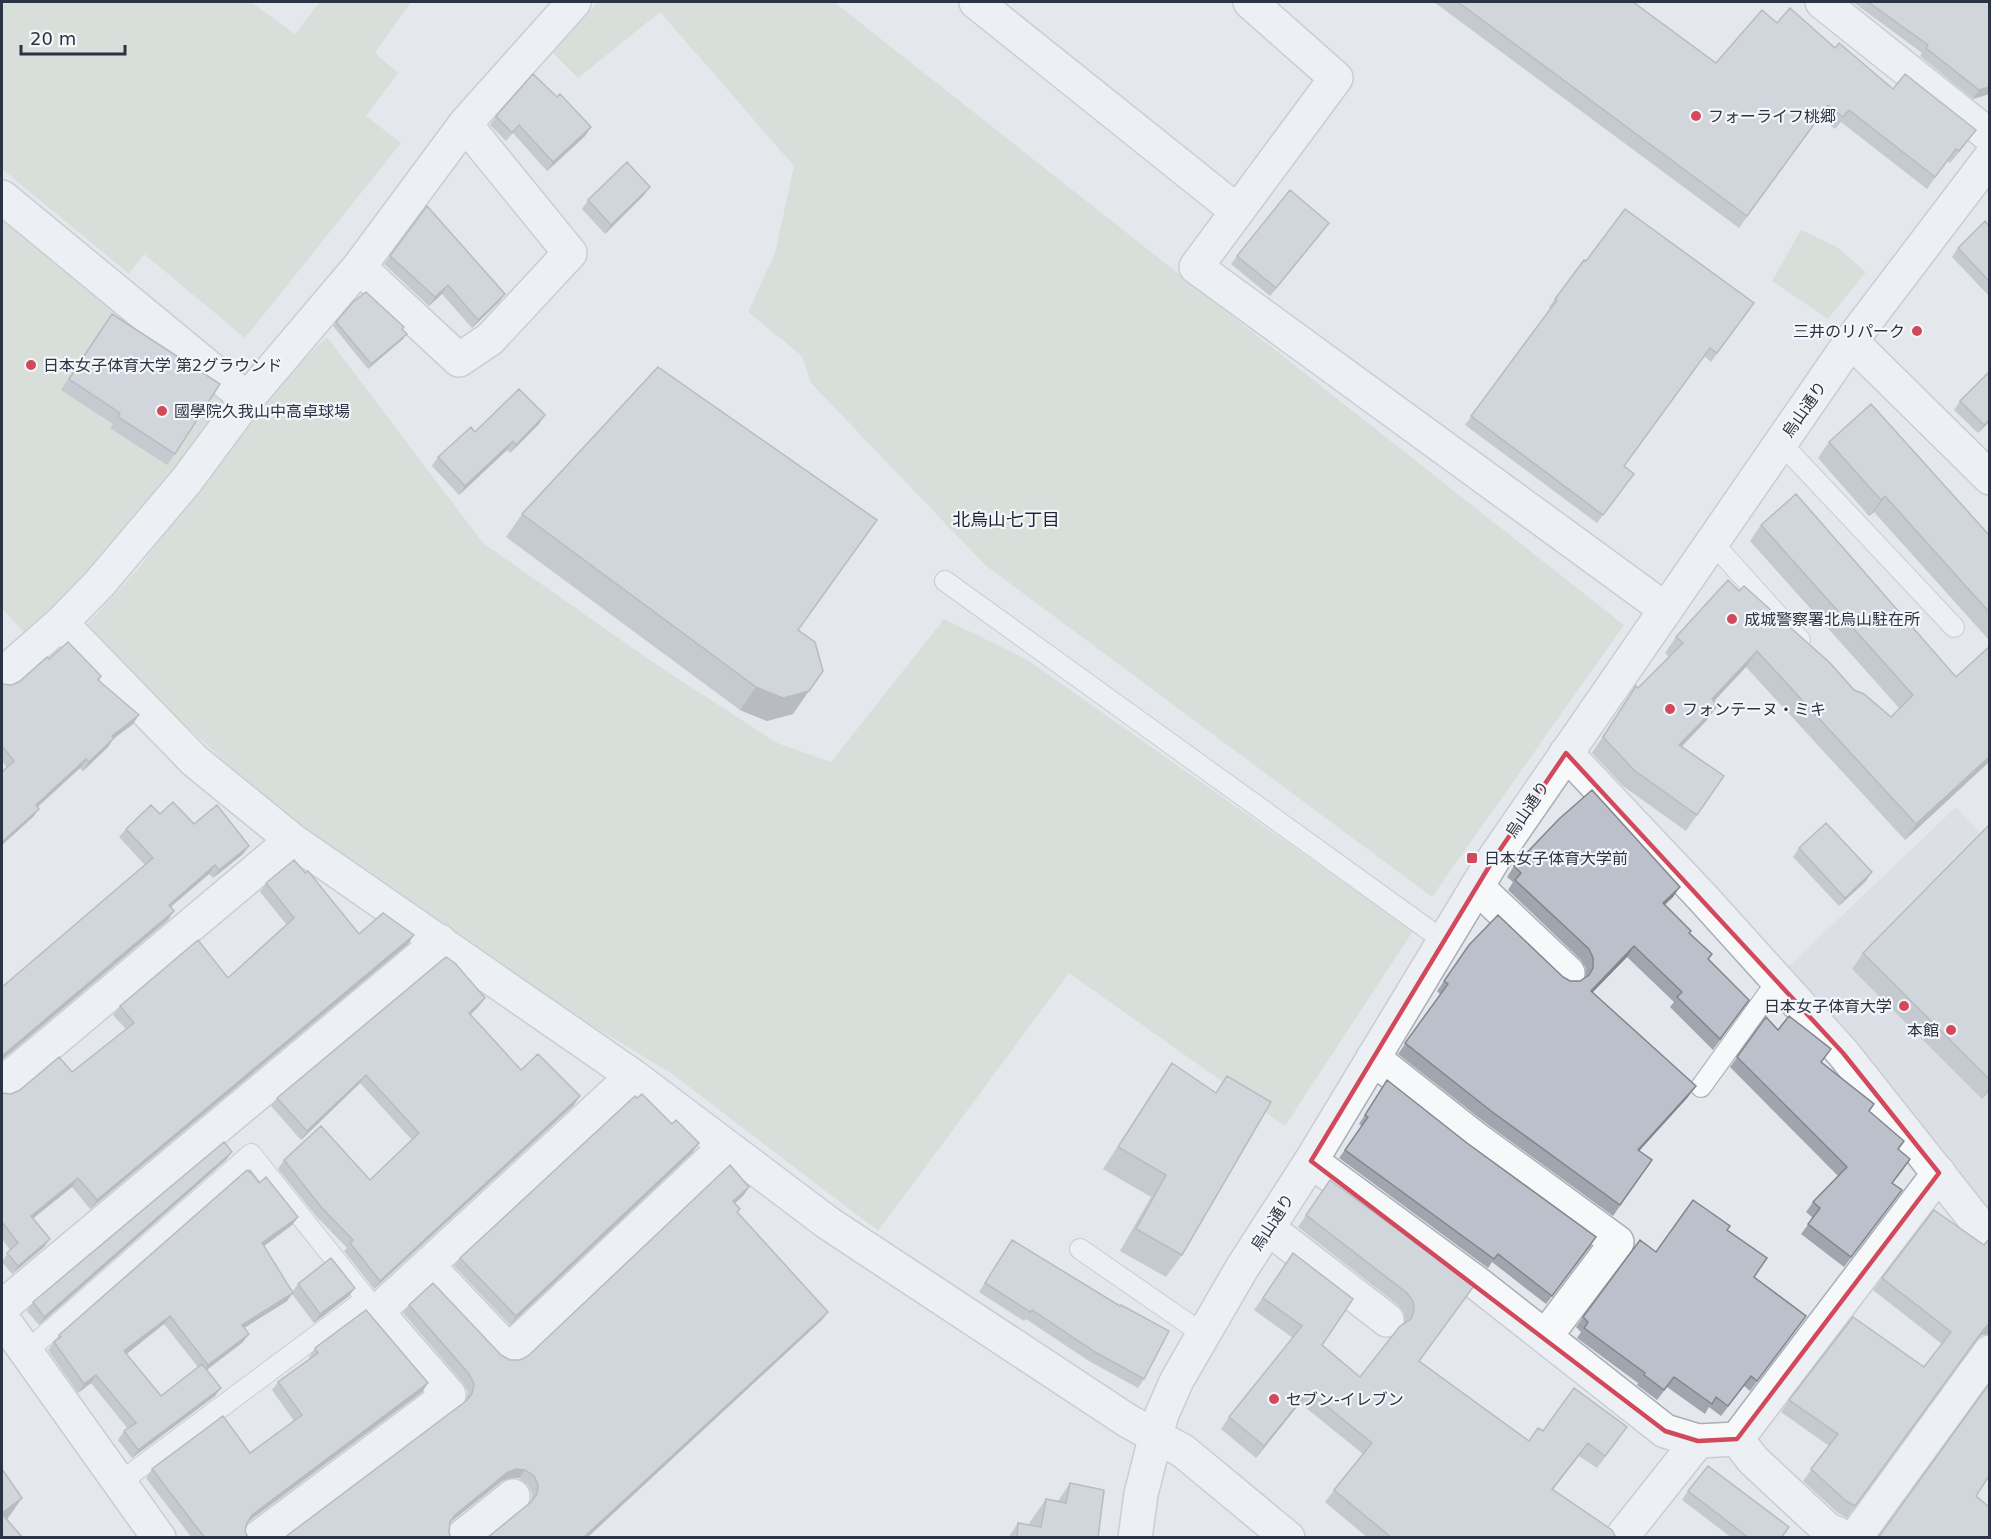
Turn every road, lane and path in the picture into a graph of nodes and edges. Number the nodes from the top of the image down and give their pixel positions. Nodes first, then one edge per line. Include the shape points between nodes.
1 (574, 2) edge
2 (976, 2) edge
3 (1250, 2) edge
4 (1822, 2) edge
5 (465, 124) junction
6 (1989, 136) edge
7 (1989, 158) edge
8 (2, 197) edge
9 (1236, 211) junction
10 (359, 267) junction
11 (1851, 341) junction
12 (247, 399) junction
13 (1780, 442) junction
14 (1989, 478) edge
15 (1712, 542) junction
16 (945, 581) dead end
17 (1665, 609) junction
18 (61, 623) junction
19 (1954, 627) dead end
20 (1813, 654) edge
21 (2, 675) edge
22 (1566, 753) junction
23 (292, 840) junction
24 (1477, 886) junction
25 (440, 941) junction
26 (1444, 941) junction
27 (1568, 973) dead end
28 (1778, 980) junction
29 (1372, 1058) junction
30 (633, 1076) junction
31 (2, 1083) edge
32 (1701, 1087) dead end
33 (725, 1147) junction
34 (1311, 1161) junction
35 (1939, 1173) junction
36 (1268, 1228) junction
37 (1989, 1234) edge
38 (1080, 1249) dead end
39 (428, 1266) junction
40 (372, 1306) junction
41 (2, 1307) edge
42 (2, 1318) edge
43 (1387, 1320) dead end
44 (1203, 1334) junction
45 (1545, 1337) junction
46 (26, 1352) junction
47 (1989, 1352) edge
48 (1156, 1435) junction
49 (1737, 1439) junction
50 (1698, 1441) junction
51 (119, 1483) junction
52 (513, 1496) dead end
53 (159, 1538) edge
54 (258, 1538) edge
55 (461, 1538) edge
56 (1135, 1538) edge
57 (1288, 1538) edge
58 (1621, 1538) edge
59 (1846, 1538) edge
60 (1855, 1538) edge

1 - 5 street
2 - 9 street
3 - 9 street via 1336,78
4 - 6 street
5 - 10 street
5 - 10 street via 570,253 490,339 459,360
7 - 11 street, 烏山通り
8 - 12 street
9 - 17 street via 1196,267
10 - 12 street
11 - 13 street, 烏山通り
11 - 14 street
12 - 18 street via 180,489
13 - 15 street, 烏山通り
13 - 19 lane
15 - 17 street, 烏山通り
15 - 20 lane
16 - 26 lane
17 - 22 street, 烏山通り
18 - 21 street
18 - 23 street via 195,761
22 - 24 street, 烏山通り
22 - 28 street
23 - 25 street
23 - 31 street
24 - 26 street, 烏山通り
24 - 27 street
25 - 30 street
25 - 41 street
26 - 29 street, 烏山通り
28 - 32 lane
28 - 35 street via 1843,1053
29 - 34 street, 烏山通り
29 - 45 street via 1617,1242
30 - 33 street
30 - 39 street
33 - 39 street via 509,1351
33 - 48 street via 934,1295 1128,1421
34 - 36 street, 烏山通り
34 - 45 street
35 - 37 street
35 - 49 street
36 - 43 street
36 - 44 street, 烏山通り
38 - 44 lane
39 - 40 street
40 - 46 lane via 251,1154
40 - 51 lane
40 - 54 street via 449,1395
42 - 46 street
44 - 48 street, 烏山通り via 1161,1414
45 - 50 street via 1665,1431
46 - 51 street
47 - 60 street
48 - 56 street, 烏山通り
48 - 57 street via 1183,1451
49 - 50 street
49 - 59 street via 1753,1460 1827,1529
50 - 58 street
51 - 53 street
52 - 55 street

